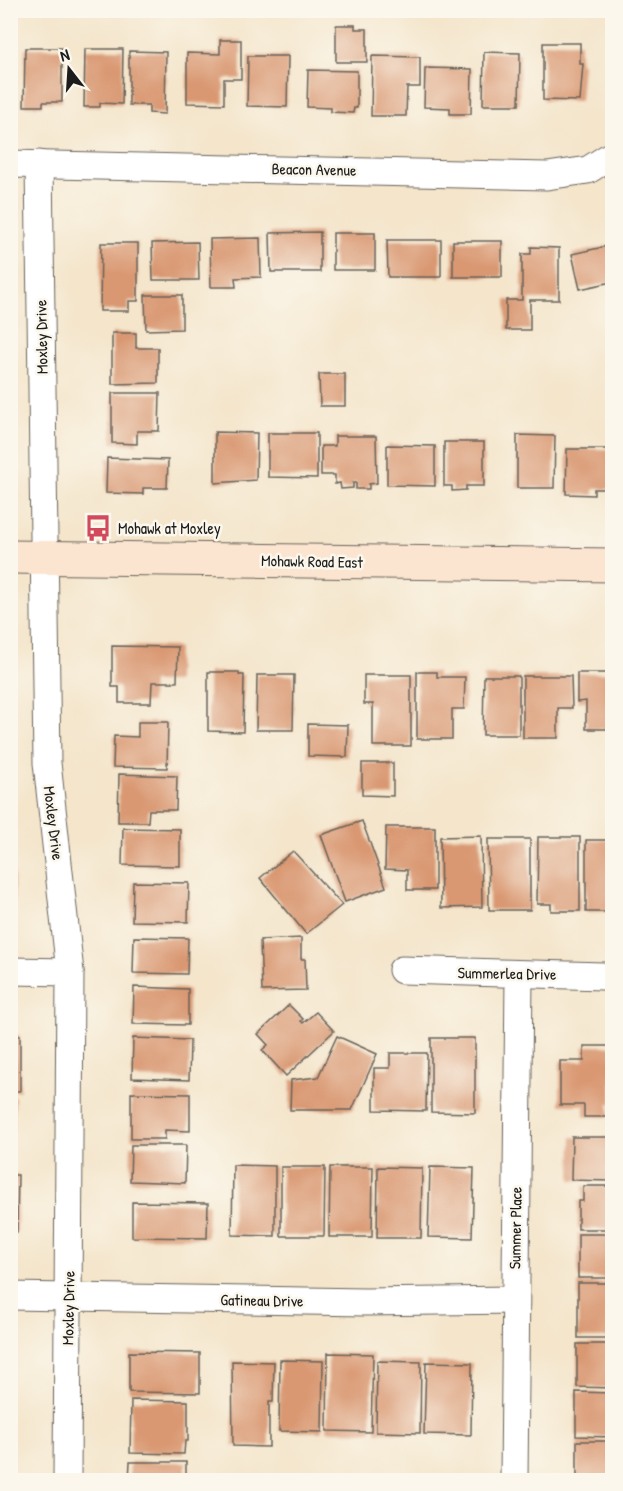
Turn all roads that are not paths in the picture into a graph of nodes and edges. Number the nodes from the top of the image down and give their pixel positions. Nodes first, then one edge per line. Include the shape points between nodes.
1 (612, 155) edge
2 (10, 164) edge
3 (39, 164) junction
4 (10, 557) edge
5 (43, 557) junction
6 (612, 565) edge
7 (402, 970) dead end
8 (10, 971) edge
9 (70, 972) junction
10 (519, 975) junction
11 (612, 979) edge
12 (10, 1296) edge
13 (69, 1297) junction
14 (514, 1300) junction
15 (67, 1480) edge
16 (513, 1480) edge

1 - 3 street, Beacon Avenue via 588,170 547,176
2 - 3 street, Beacon Avenue
3 - 5 street, Moxley Drive
4 - 5 main road, Mohawk Road East
5 - 6 main road, Mohawk Road East
5 - 9 street, Moxley Drive via 47,764
7 - 10 street, Summerlea Drive
8 - 9 street
9 - 13 street, Moxley Drive
10 - 11 street, Summerlea Drive
10 - 14 street, Summer Place
12 - 13 street, Gatineau Drive
13 - 14 street, Gatineau Drive via 365,1302
13 - 15 street, Moxley Drive
14 - 16 street, Summer Place

